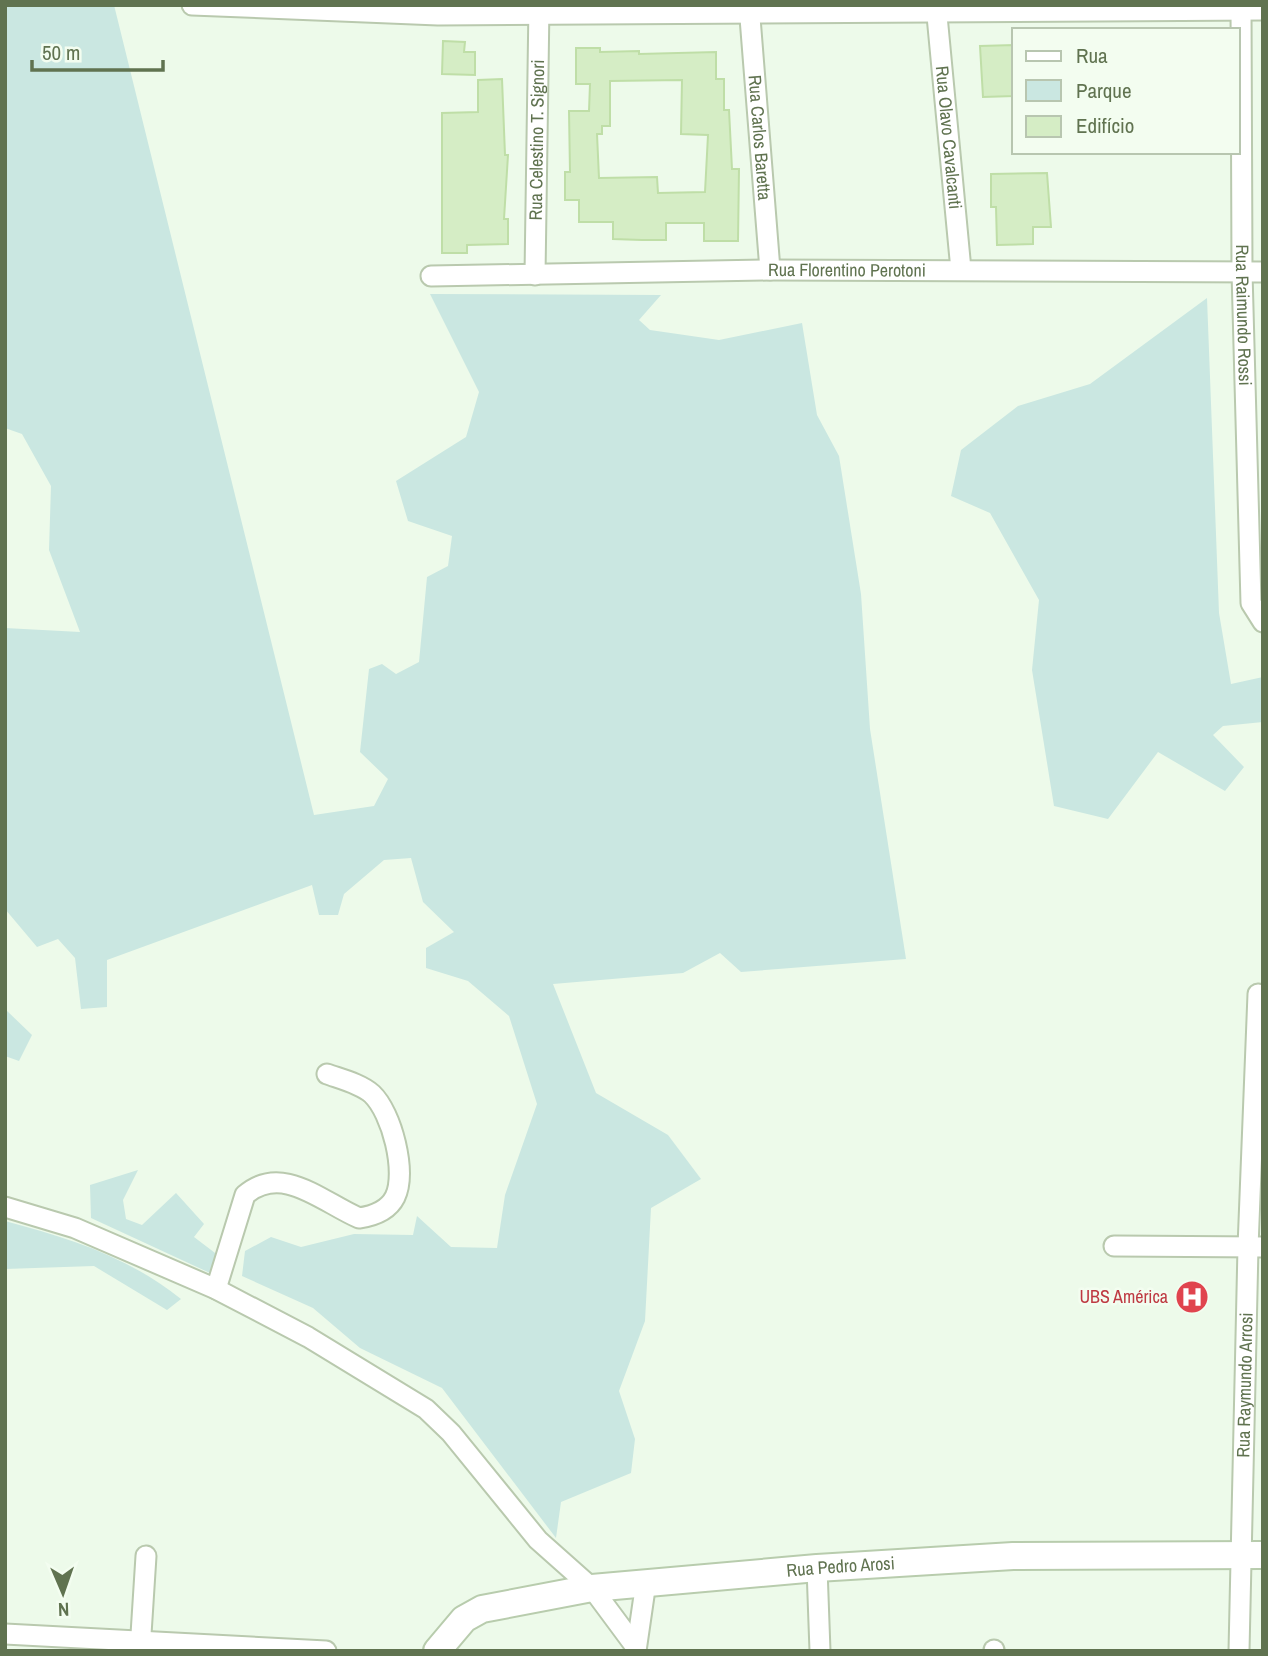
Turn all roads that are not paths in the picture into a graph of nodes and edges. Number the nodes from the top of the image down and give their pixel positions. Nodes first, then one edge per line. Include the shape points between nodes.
1 (192, 5) edge
2 (749, 8) edge
3 (936, 8) edge
4 (1241, 8) edge
5 (539, 9) edge
6 (1263, 10) edge
7 (770, 270) junction
8 (961, 270) junction
9 (1242, 272) junction
10 (1263, 272) edge
11 (535, 275) junction
12 (431, 276) dead end
13 (1263, 622) edge
14 (1258, 994) dead end
15 (327, 1074) dead end
16 (5, 1207) edge
17 (1114, 1245) dead end
18 (1255, 1247) edge
19 (216, 1289) junction
20 (1251, 1555) edge
21 (146, 1556) dead end
22 (817, 1568) junction
23 (646, 1581) junction
24 (592, 1588) junction
25 (5, 1634) edge
26 (140, 1645) edge
27 (636, 1649) edge
28 (326, 1651) edge
29 (437, 1651) edge
30 (820, 1651) edge
31 (1239, 1651) edge

1 - 5 street via 438,15
2 - 3 street
2 - 5 street
2 - 7 street, Rua Carlos Baretta
3 - 4 street
3 - 8 street, Rua Olavo Cavalcanti
4 - 6 street
4 - 9 street, Rua Raimundo Rossi
5 - 11 street, Rua Celestino T. Signori
7 - 8 street, Rua Florentino Perotoni
7 - 11 street, Rua Florentino Perotoni
8 - 9 street, Rua Florentino Perotoni
9 - 10 street, Rua Florentino Perotoni
9 - 13 street, Rua Raimundo Rossi via 1251,603
11 - 12 street, Rua Florentino Perotoni
14 - 18 street, Rua Raymundo Arrosi
15 - 19 street via 372,1094 384,1113 398,1157 395,1199 381,1212 359,1218 303,1188 280,1181 257,1185 245,1195
16 - 19 street via 75,1228
17 - 18 street
18 - 20 street, Rua Raymundo Arrosi
19 - 24 street via 308,1337 426,1409 538,1540
20 - 22 street, Rua Pedro Arosi via 1013,1556
20 - 31 street, Rua Raymundo Arrosi
21 - 26 street
22 - 23 street, Rua Pedro Arosi
22 - 30 street
23 - 24 street, Rua Pedro Arosi
23 - 27 street
24 - 27 street
24 - 29 street, Rua Pedro Arosi via 482,1609 464,1619
25 - 26 street
26 - 28 street

